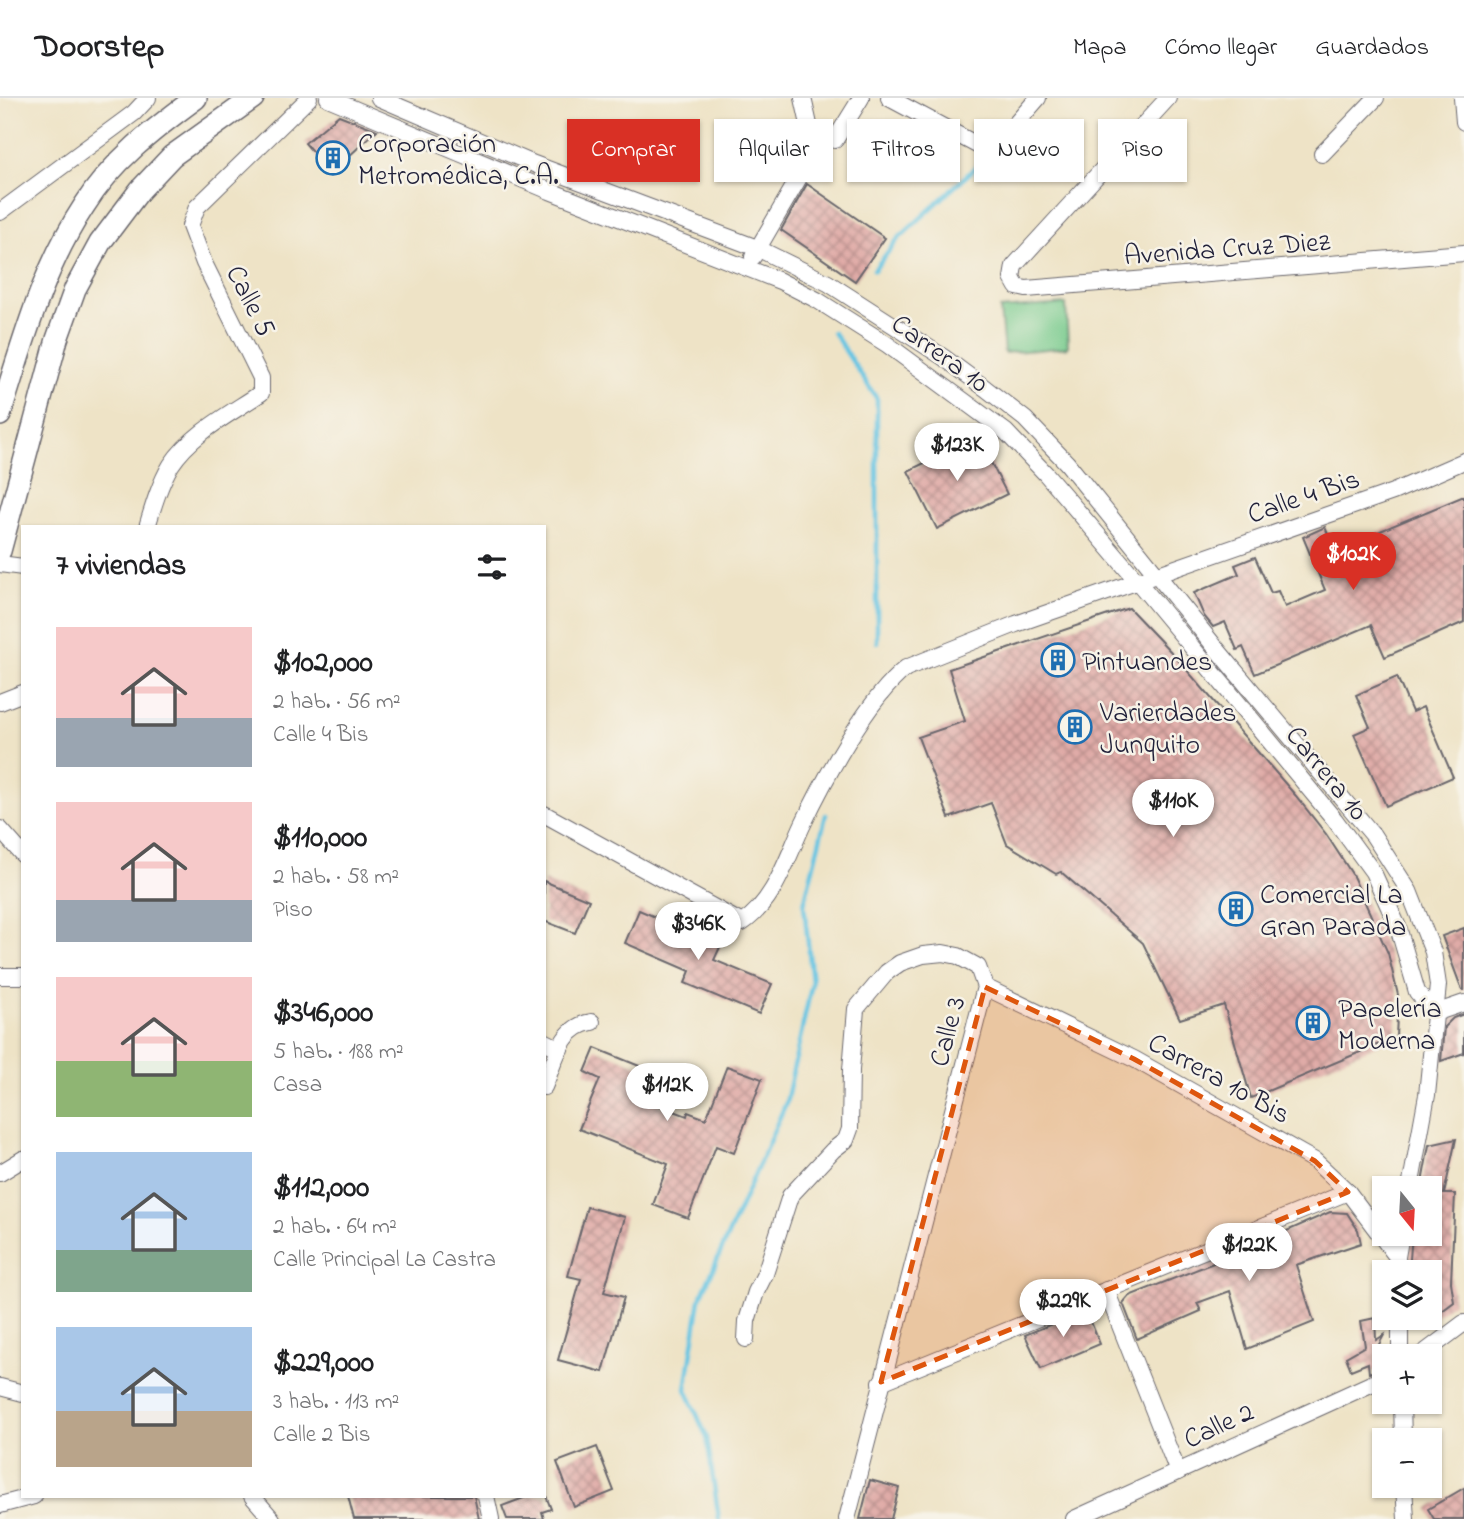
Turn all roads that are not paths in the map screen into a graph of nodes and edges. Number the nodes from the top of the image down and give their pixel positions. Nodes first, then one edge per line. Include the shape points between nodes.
1 (148, 98) edge
2 (196, 98) edge
3 (253, 98) edge
4 (309, 98) edge
5 (327, 98) edge
6 (379, 98) edge
7 (803, 98) edge
8 (861, 98) edge
9 (889, 98) edge
10 (1038, 98) edge
11 (1168, 98) edge
12 (1376, 98) edge
13 (1462, 98) edge
14 (1464, 122) edge
15 (835, 140) dead end
16 (1322, 154) dead end
17 (0, 212) edge
18 (757, 248) junction
19 (1464, 253) edge
20 (749, 267) junction
21 (0, 415) edge
22 (1464, 461) edge
23 (148, 525) edge
24 (0, 551) edge
25 (0, 564) edge
26 (21, 568) edge
27 (1158, 575) junction
28 (1138, 582) junction
29 (21, 694) edge
30 (0, 702) edge
31 (1351, 809) junction
32 (546, 815) edge
33 (1335, 820) junction
34 (0, 829) edge
35 (21, 853) edge
36 (1421, 919) junction
37 (1398, 927) junction
38 (0, 976) edge
39 (21, 976) edge
40 (985, 987) junction
41 (1464, 1003) edge
42 (1435, 1013) junction
43 (592, 1022) dead end
44 (546, 1042) edge
45 (561, 1049) junction
46 (546, 1083) edge
47 (21, 1160) edge
48 (0, 1173) edge
49 (1412, 1176) edge
50 (1348, 1192) junction
51 (1395, 1260) edge
52 (1106, 1290) junction
53 (1464, 1323) edge
54 (746, 1339) dead end
55 (1436, 1344) edge
56 (881, 1382) junction
57 (1372, 1383) edge
58 (0, 1387) edge
59 (21, 1392) edge
60 (1178, 1472) junction
61 (26, 1498) edge
62 (253, 1498) edge
63 (486, 1498) edge
64 (1405, 1498) edge
65 (1, 1504) edge
66 (10, 1519) edge
67 (272, 1519) edge
68 (491, 1519) edge
69 (847, 1519) edge
70 (1073, 1519) edge
71 (1406, 1519) edge

1 - 17 street
2 - 21 main road via 143,140 85,204 45,280
3 - 24 main road via 172,156 100,243 75,289 57,339
4 - 23 street, Calle 5 via 197,207 190,226 261,378 261,393 193,439 171,466
5 - 20 street, Carrera 10 via 584,205
6 - 18 street, Carrera 10 via 534,164
7 - 18 street via 814,148
8 - 15 street
9 - 10 street via 988,148 999,143
11 - 19 street, Avenida Cruz Diez via 1014,265 1012,278 1017,287
12 - 16 street
13 - 14 street
18 - 20 street
18 - 27 street, Carrera 10 via 828,283 943,357 1024,419 1067,463
20 - 28 street, Carrera 10 via 817,300 878,338 1006,432
22 - 27 street, Calle 4 Bis via 1393,492
25 - 26 street
27 - 28 street, Calle 4 Bis
27 - 31 street, Carrera 10
28 - 32 street, Calle 4 Bis via 918,662 892,679 847,743 773,888 754,914 741,923
28 - 33 street, Carrera 10
29 - 30 street
31 - 33 street
31 - 36 street, Carrera 10 via 1394,864
33 - 37 street, Carrera 10 via 1373,872
34 - 35 street
36 - 37 street
36 - 42 street, Carrera 10 via 1438,985
37 - 42 street, Carrera 10 via 1417,992
38 - 39 street
40 - 50 street, Carrera 10 Bis via 1223,1107 1315,1161
40 - 54 street, Calle 3 via 978,967 958,956 923,955 887,972 860,1003 851,1070 850,1129 846,1140 790,1196 747,1321
40 - 56 street, Calle 3
41 - 42 street
42 - 49 street, Carrera 10
43 - 45 street via 579,1023
44 - 45 street
45 - 46 street
47 - 48 street
50 - 51 street, Carrera 10 Bis
50 - 52 street
52 - 56 street
52 - 60 street
53 - 55 street
56 - 69 street, Calle 3
57 - 60 street, Calle 2
58 - 59 street
60 - 70 street, Calle 2
61 - 65 street
62 - 67 street
63 - 68 street
64 - 71 street
65 - 66 street

